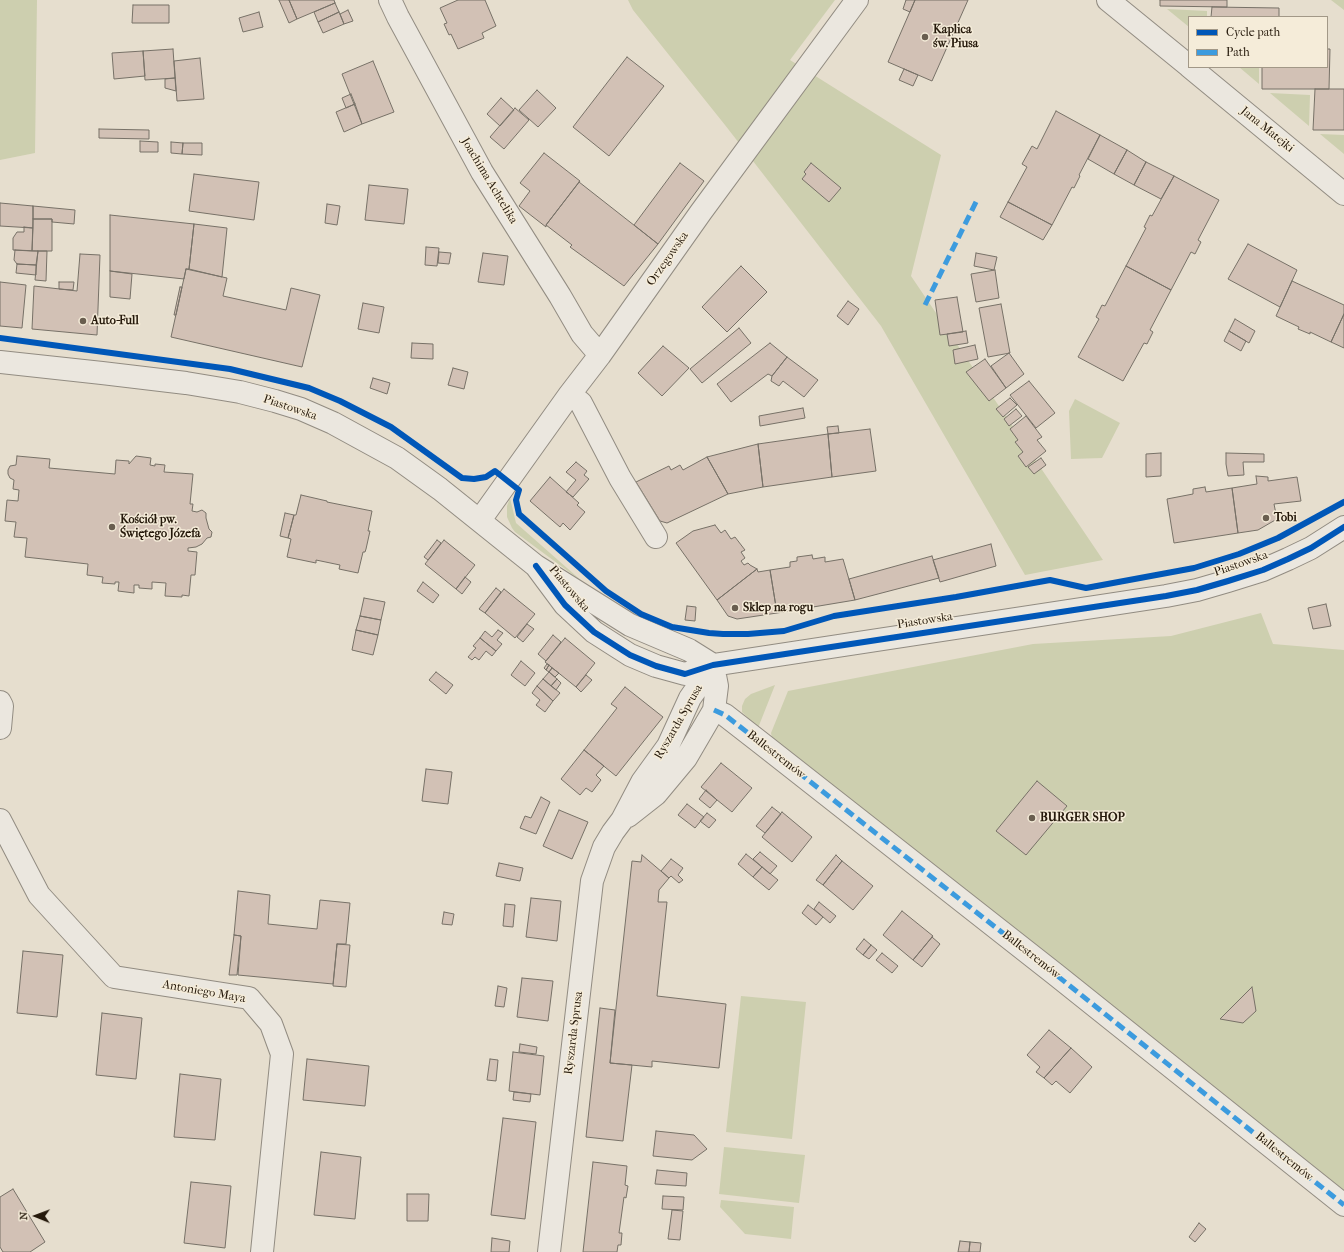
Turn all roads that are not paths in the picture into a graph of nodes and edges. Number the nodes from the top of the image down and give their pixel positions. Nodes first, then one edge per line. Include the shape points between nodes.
1 (390, 0) edge
2 (857, 0) edge
3 (1108, 0) edge
4 (1188, 64) edge
5 (1192, 68) edge
6 (1344, 194) edge
7 (600, 355) junction
8 (0, 362) edge
9 (570, 394) junction
10 (480, 520) junction
11 (1344, 527) edge
12 (656, 537) dead end
13 (536, 566) junction
14 (714, 665) junction
15 (0, 702) edge
16 (714, 710) junction
17 (0, 728) edge
18 (0, 820) edge
19 (622, 820) junction
20 (1344, 1205) edge
21 (262, 1252) edge
22 (549, 1252) edge

1 - 7 street, Joachima Achtelika via 482,172 582,334
2 - 7 street, Orzegowska via 701,212
3 - 4 street, Jana Matejki
5 - 6 street, Jana Matejki
7 - 9 street, Orzegowska
8 - 10 street, Piastowska via 186,383 240,392 301,409 333,423 397,458
9 - 10 street, Orzegowska
9 - 12 street via 581,403 620,478
10 - 13 street, Piastowska
11 - 14 street, Piastowska via 1311,548 1263,570 1196,590
13 - 14 street, Piastowska via 630,625 689,650
13 - 14 street, Piastowska via 565,605 594,632 630,655 685,674
14 - 16 street, Ryszarda Sprusa via 717,686
14 - 19 street, Ryszarda Sprusa via 690,698 668,746 642,782
15 - 17 street
16 - 19 street, Ryszarda Sprusa via 686,758 656,794
16 - 20 street, Ballestremów via 743,729 1055,974
18 - 21 street, Antoniego Maya via 40,895 114,977 249,998 271,1024 282,1054
19 - 22 street, Ryszarda Sprusa via 604,847 592,881

